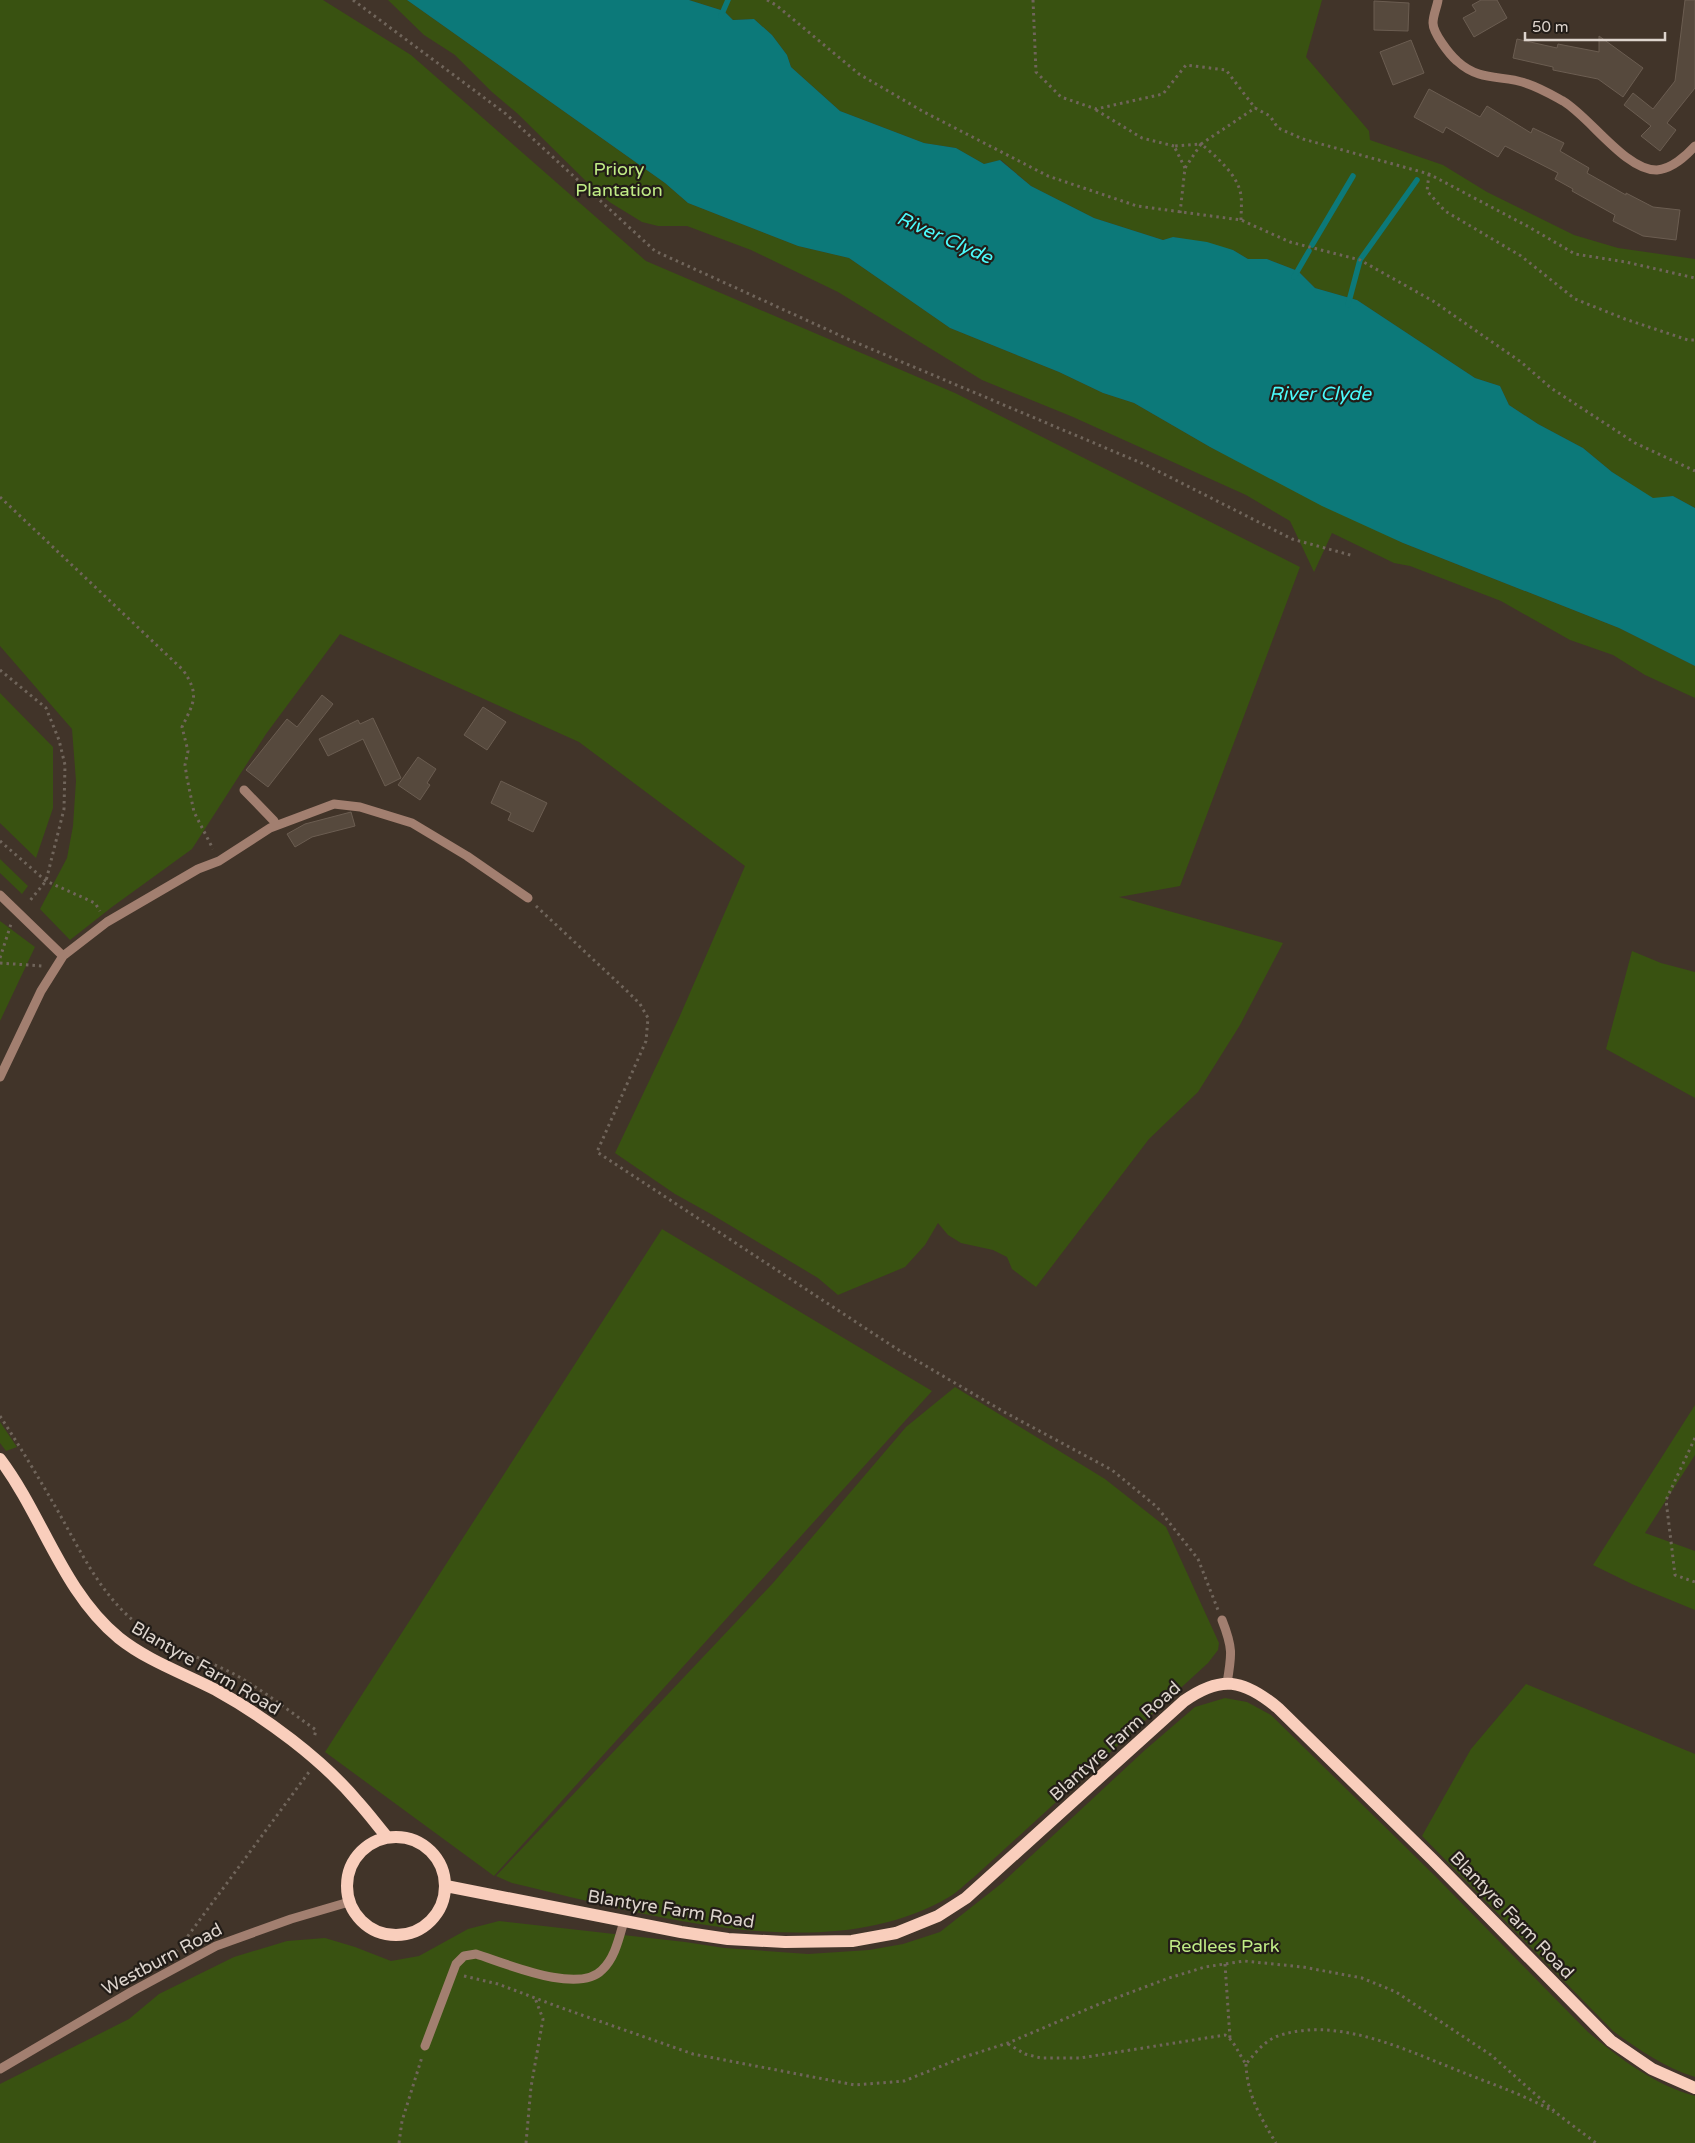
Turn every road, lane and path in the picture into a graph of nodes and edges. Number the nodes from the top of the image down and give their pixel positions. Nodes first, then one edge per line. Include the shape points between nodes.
1 (353, 0) edge
2 (767, 0) edge
3 (1033, 0) edge
4 (1438, 0) edge
5 (1255, 108) junction
6 (1096, 110) junction
7 (1201, 144) junction
8 (1174, 146) junction
9 (1695, 146) edge
10 (1185, 168) junction
11 (1429, 174) junction
12 (1180, 214) junction
13 (1241, 220) junction
14 (1695, 278) edge
15 (1695, 340) edge
16 (1695, 471) edge
17 (0, 497) edge
18 (1354, 556) dead end
19 (0, 670) edge
20 (244, 790) dead end
21 (274, 821) dead end
22 (0, 841) edge
23 (219, 861) junction
24 (46, 881) junction
25 (0, 895) edge
26 (528, 898) joint
27 (107, 922) junction
28 (63, 956) junction
29 (0, 963) edge
30 (56, 967) junction
31 (0, 1077) edge
32 (0, 1416) edge
33 (1695, 1438) edge
34 (0, 1459) edge
35 (1695, 1582) edge
36 (1222, 1620) joint
37 (1227, 1683) junction
38 (306, 1751) junction
39 (316, 1761) junction
40 (386, 1837) junction
41 (446, 1886) junction
42 (349, 1902) junction
43 (624, 1921) junction
44 (175, 1954) dead end
45 (1225, 1964) junction
46 (454, 1973) junction
47 (534, 1998) junction
48 (1230, 2038) junction
49 (1008, 2043) junction
50 (425, 2046) joint
51 (1246, 2064) junction
52 (0, 2069) edge
53 (1695, 2088) edge
54 (1560, 2116) junction
55 (399, 2143) edge
56 (526, 2143) edge
57 (1276, 2143) edge
58 (1596, 2143) edge

1 - 18 path via 506,114 656,251 850,340 1146,465 1292,539
2 - 12 path via 859,74 924,112 1048,176 1137,206
3 - 6 path via 1036,72 1061,98
4 - 9 street via 1433,24 1442,44 1457,62 1481,76 1527,83 1564,102 1634,163 1657,170 1681,161
5 - 6 path via 1226,70 1186,65 1163,94
5 - 7 path
5 - 11 path via 1270,116 1278,128 1303,138
6 - 8 path via 1142,138
7 - 8 path
7 - 10 path
7 - 13 path via 1221,160 1234,180 1241,194
8 - 10 path
10 - 12 path
11 - 14 path via 1575,254
11 - 15 path via 1427,191 1445,211 1521,256 1575,299 1625,319
12 - 13 path
13 - 16 path via 1290,242 1360,260 1433,301 1634,444
17 - 23 path via 183,670 192,684 194,702 182,727 188,751 185,765 194,812
19 - 24 path via 46,708 65,765 64,809
20 - 21 street
22 - 24 path
23 - 26 street via 270,828 334,804 360,807 412,822
23 - 27 street via 198,869
24 - 27 path via 95,903
25 - 28 street
26 - 36 path via 628,992 648,1018 646,1041 597,1152 897,1349 1112,1470 1158,1507 1198,1559
27 - 28 street
28 - 30 street
29 - 30 path
30 - 31 street
32 - 38 path via 24,1452 86,1564 119,1607 151,1634 244,1680 316,1730
33 - 35 path via 1666,1500 1675,1575
34 - 38 main road, Blantyre Farm Road via 75,1586 109,1629 142,1654 234,1700
36 - 37 street via 1232,1655
37 - 43 main road, Blantyre Farm Road via 1199,1690 1184,1701 978,1888 923,1924 852,1941 785,1942 728,1939
37 - 53 main road, Blantyre Farm Road via 1258,1694 1278,1708 1611,2041 1652,2069
38 - 39 main road, Blantyre Farm Road
39 - 40 main road, Blantyre Farm Road via 358,1800
39 - 44 path
40 - 41 main road via 418,1841 431,1851 440,1863
40 - 42 main road via 358,1854 350,1869
41 - 42 main road via 440,1909 431,1922 418,1931 403,1935 386,1935 370,1928
41 - 43 main road, Blantyre Farm Road
42 - 52 street, Westburn Road via 216,1946
43 - 46 street via 612,1958 602,1971 589,1978 560,1980 476,1954 464,1956 456,1964
45 - 48 path
45 - 49 path via 1170,1978 1097,2004
45 - 54 path via 1244,1961 1303,1967 1379,1984 1491,2055
46 - 47 path via 498,1984
46 - 50 street
47 - 49 path via 693,2054 855,2085 904,2081
47 - 56 path via 543,2019 531,2087
48 - 49 path via 1221,2035 1056,2059 1025,2054
48 - 51 path
50 - 55 path via 402,2121
51 - 54 path via 1267,2042 1279,2036 1307,2030 1353,2034 1382,2041 1533,2100
51 - 57 path via 1251,2096
54 - 58 path

